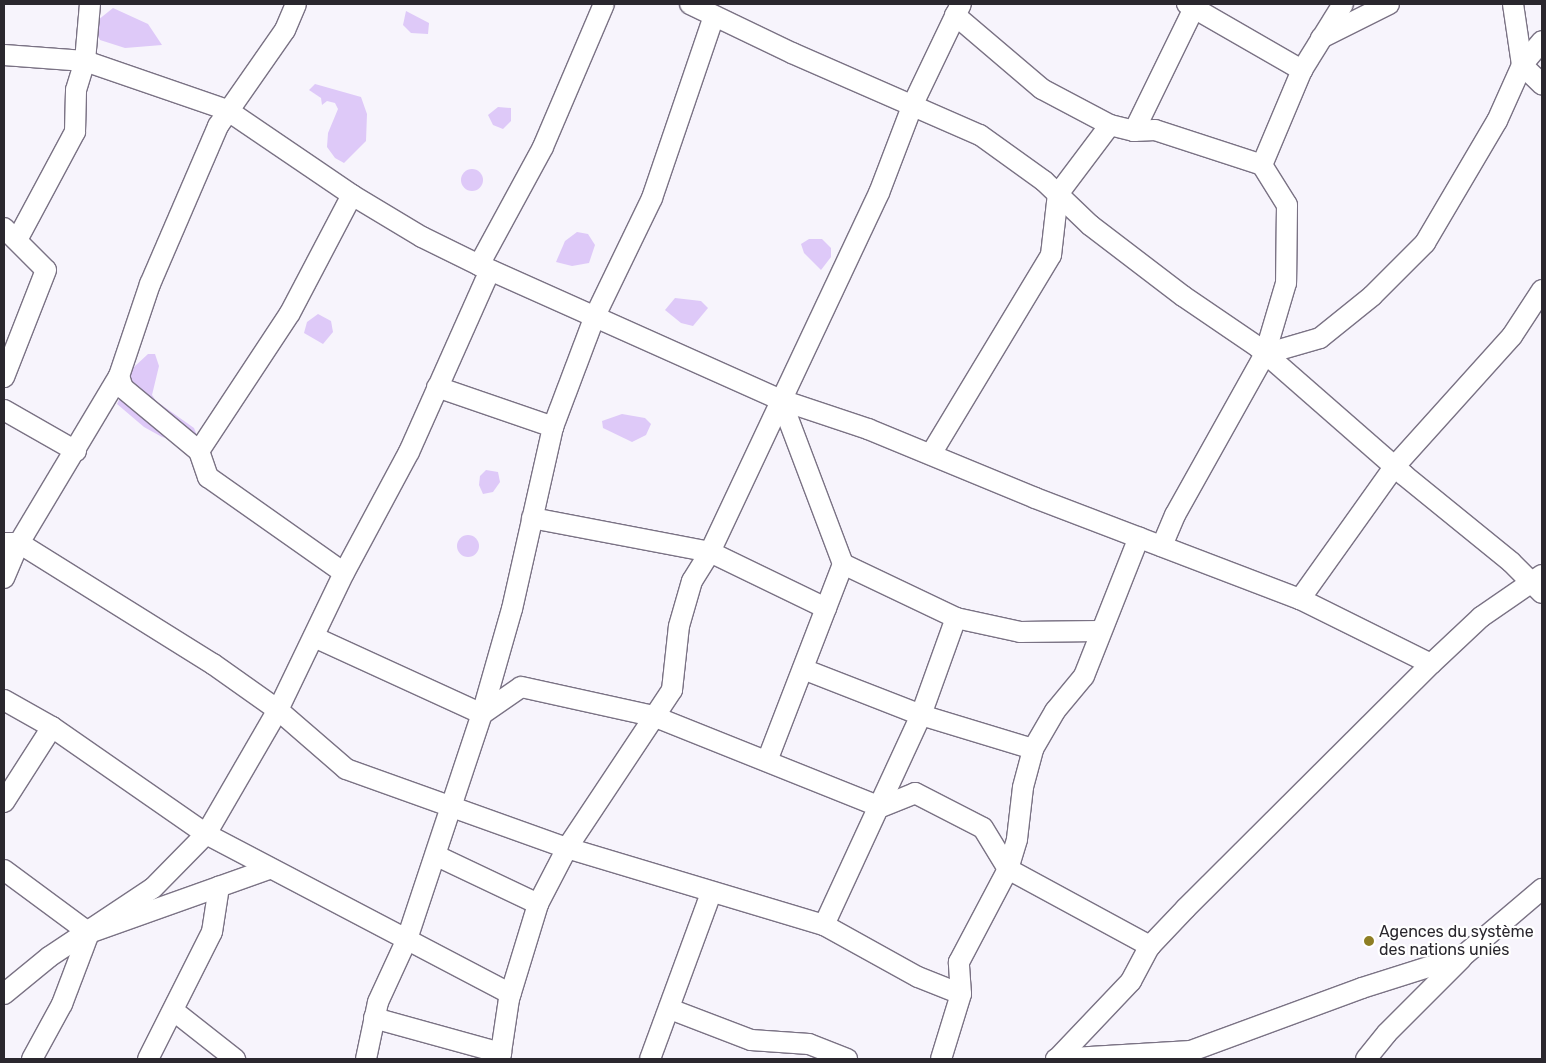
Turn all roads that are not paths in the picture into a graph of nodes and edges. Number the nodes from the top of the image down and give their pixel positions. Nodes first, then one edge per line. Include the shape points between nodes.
1 (90, 4) edge
2 (296, 4) edge
3 (604, 4) edge
4 (690, 4) edge
5 (1342, 4) edge
6 (1390, 4) edge
7 (1513, 4) edge
8 (1192, 5) edge
9 (958, 10) edge
10 (714, 16) junction
11 (1319, 39) junction
12 (1542, 41) edge
13 (4, 55) edge
14 (85, 61) junction
15 (1522, 65) junction
16 (1302, 70) junction
17 (1542, 84) edge
18 (913, 104) junction
19 (227, 110) junction
20 (1110, 125) junction
21 (1134, 131) junction
22 (1262, 165) junction
23 (1058, 194) junction
24 (352, 195) junction
25 (10, 234) edge
26 (484, 268) junction
27 (1541, 294) edge
28 (595, 316) junction
29 (1265, 354) junction
30 (119, 376) junction
31 (4, 378) edge
32 (436, 387) junction
33 (781, 400) junction
34 (4, 410) edge
35 (553, 427) junction
36 (76, 451) junction
37 (199, 451) junction
38 (931, 454) junction
39 (1394, 467) junction
40 (532, 518) junction
41 (1139, 537) junction
42 (11, 543) edge
43 (1162, 546) junction
44 (710, 552) junction
45 (843, 564) junction
46 (344, 572) junction
47 (4, 578) edge
48 (1540, 583) edge
49 (1300, 599) junction
50 (826, 608) junction
51 (956, 618) junction
52 (1100, 631) junction
53 (314, 636) junction
54 (1431, 664) junction
55 (803, 669) junction
56 (4, 700) edge
57 (278, 710) junction
58 (482, 714) junction
59 (921, 715) junction
60 (653, 716) junction
61 (52, 727) junction
62 (1033, 749) junction
63 (767, 761) junction
64 (4, 802) edge
65 (451, 804) junction
66 (881, 806) junction
67 (206, 834) junction
68 (567, 848) junction
69 (436, 856) junction
70 (1008, 868) junction
71 (268, 869) junction
72 (4, 870) edge
73 (219, 887) junction
74 (1542, 889) edge
75 (711, 893) junction
76 (538, 904) junction
77 (824, 925) junction
78 (90, 933) junction
79 (407, 939) junction
80 (1150, 946) junction
81 (1463, 956) junction
82 (4, 994) edge
83 (510, 994) junction
84 (961, 994) junction
85 (670, 1009) junction
86 (174, 1011) junction
87 (374, 1018) junction
88 (500, 1056) edge
89 (1058, 1058) edge
90 (32, 1059) edge
91 (148, 1059) edge
92 (235, 1059) edge
93 (366, 1059) edge
94 (650, 1059) edge
95 (846, 1059) edge
96 (941, 1059) edge
97 (1366, 1059) edge

1 - 14 street
2 - 19 street via 284,30
3 - 26 street via 543,146
4 - 10 street
5 - 11 street
6 - 11 street
7 - 15 street
8 - 16 street
8 - 21 street
9 - 18 street
9 - 20 street via 1042,89
10 - 18 street
10 - 28 street via 652,198
11 - 16 street
12 - 15 street
13 - 14 street
14 - 19 street
14 - 25 street via 76,90 75,132
15 - 17 street
15 - 29 street via 1497,121 1425,242 1372,296 1320,338
16 - 22 street
18 - 23 street via 980,135
18 - 33 street via 879,193
19 - 24 street
19 - 30 street via 150,284
20 - 21 street
20 - 23 street
21 - 22 street via 1155,130
22 - 29 street via 1287,205 1286,283
23 - 29 street via 1090,225
23 - 38 street via 1050,255
24 - 26 street
24 - 37 street via 290,313
25 - 31 street via 46,270
26 - 28 street
26 - 32 street
27 - 39 street via 1512,336
28 - 33 street
28 - 35 street
29 - 39 street
29 - 43 street via 1175,515
30 - 36 street
30 - 37 street via 123,388
32 - 35 street
32 - 46 street via 409,452
33 - 38 street
33 - 44 street
33 - 45 street
34 - 36 street
35 - 40 street
36 - 42 street
37 - 46 street via 208,477
38 - 41 street
39 - 48 street
39 - 49 street
40 - 44 street
40 - 58 street via 512,609
41 - 43 street
41 - 52 street
42 - 47 street
42 - 57 street via 213,664
43 - 49 street
44 - 50 street
44 - 60 street via 692,581 679,626 672,690
45 - 50 street
45 - 51 street
46 - 53 street
48 - 54 street via 1481,616
49 - 54 street
50 - 55 street
51 - 52 street via 1020,632
51 - 59 street
52 - 62 street via 1084,676 1055,711
53 - 57 street
53 - 58 street
54 - 80 street
55 - 59 street
55 - 63 street
56 - 61 street
57 - 65 street via 346,769
57 - 67 street
58 - 60 street via 521,687
58 - 65 street
59 - 62 street
59 - 66 street
60 - 63 street
60 - 68 street
61 - 64 street
61 - 67 street
62 - 70 street via 1023,787 1018,839
63 - 66 street
65 - 68 street
65 - 69 street
66 - 70 street via 915,793 983,828
66 - 77 street
67 - 71 street
67 - 78 street via 153,888
68 - 75 street
68 - 76 street
69 - 76 street
69 - 79 street
70 - 80 street
70 - 84 street via 959,962
71 - 73 street
71 - 79 street
72 - 78 street
73 - 78 street
73 - 86 street via 212,932
74 - 81 street
75 - 77 street
75 - 85 street
76 - 83 street
77 - 84 street via 918,977
78 - 82 street via 49,957
78 - 90 street via 62,1004
79 - 83 street
79 - 87 street
80 - 89 street via 1131,981
81 - 89 street via 1362,988 1191,1051
81 - 97 street via 1387,1033
83 - 88 street
84 - 96 street
85 - 94 street
85 - 95 street via 751,1040 809,1044
86 - 91 street
86 - 92 street
87 - 88 street
87 - 93 street

